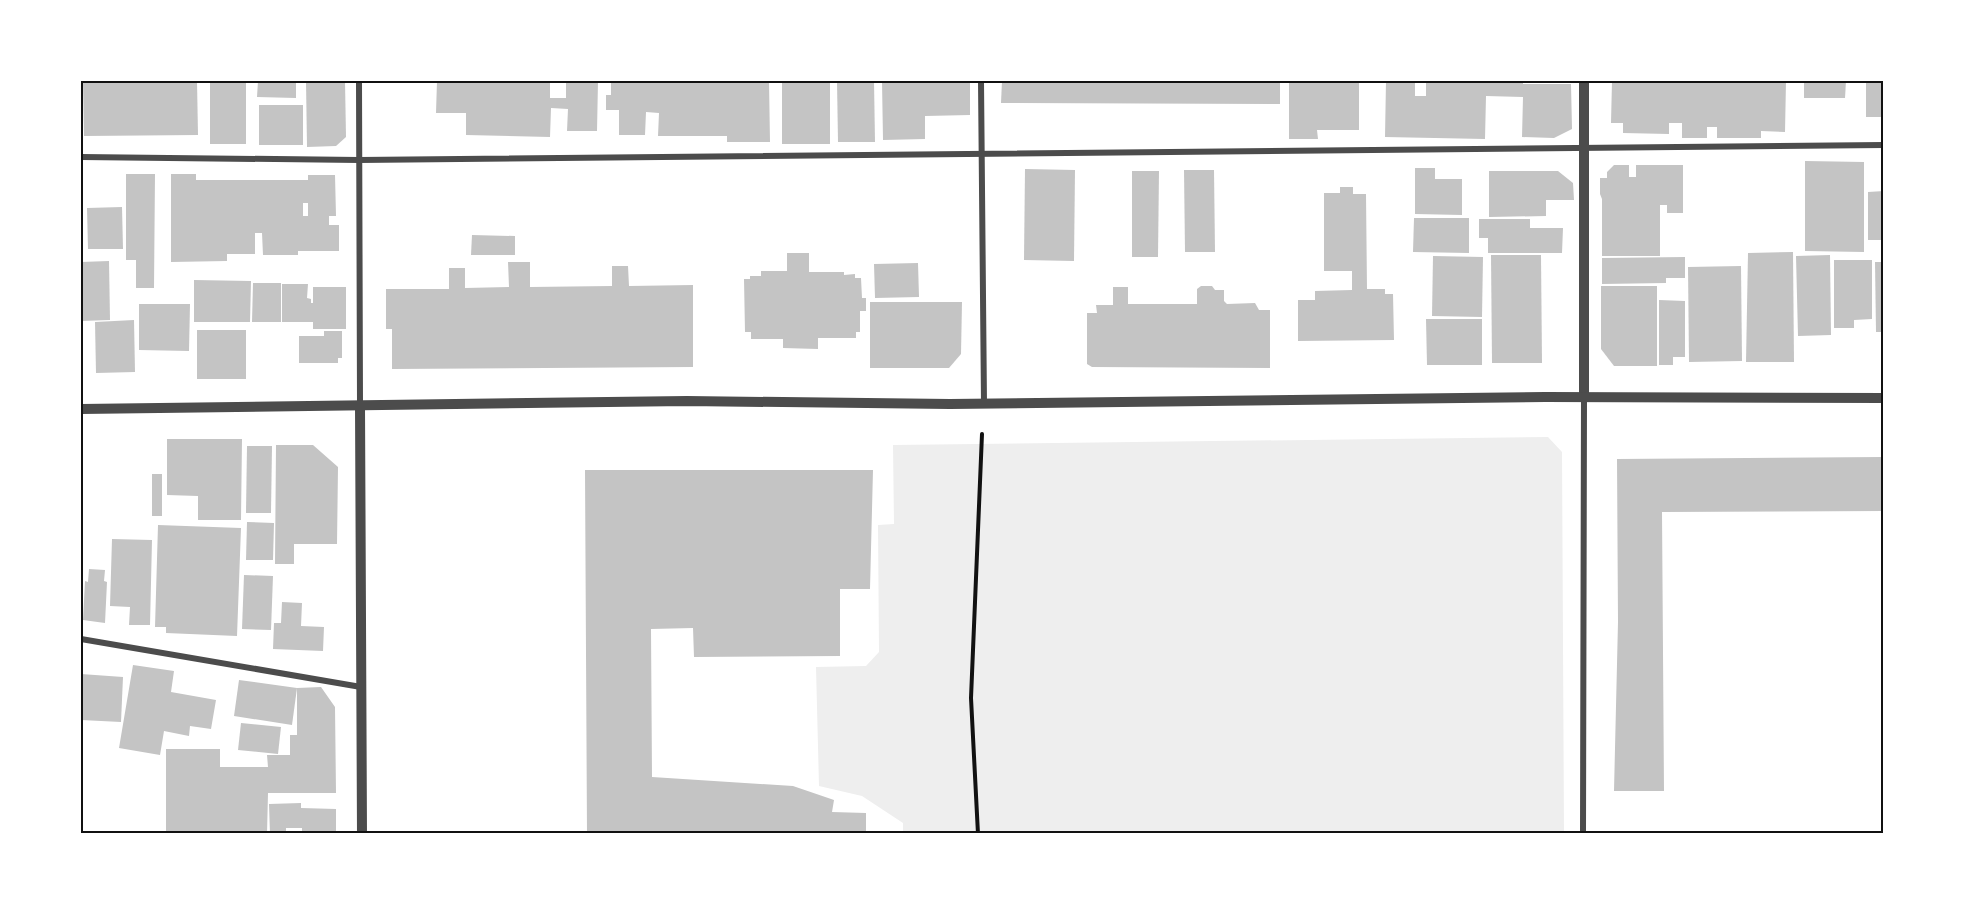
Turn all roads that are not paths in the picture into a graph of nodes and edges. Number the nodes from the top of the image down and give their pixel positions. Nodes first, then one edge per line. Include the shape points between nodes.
1 (359, 81) edge
2 (981, 81) edge
3 (1584, 81) edge
4 (1884, 146) edge
5 (1584, 149) junction
6 (981, 154) junction
7 (81, 157) edge
8 (359, 160) junction
9 (1584, 397) junction
10 (1884, 398) edge
11 (984, 403) junction
12 (360, 406) junction
13 (81, 409) edge
14 (81, 639) edge
15 (361, 687) junction
16 (362, 834) edge
17 (1583, 834) edge

1 - 8 street
2 - 6 street
3 - 5 street
4 - 5 street
5 - 6 street
5 - 9 street
6 - 8 street
6 - 11 street
7 - 8 street
8 - 12 street
9 - 10 street
9 - 11 street
9 - 17 street
11 - 12 street via 687,400
12 - 13 street
12 - 15 street
14 - 15 street
15 - 16 street

